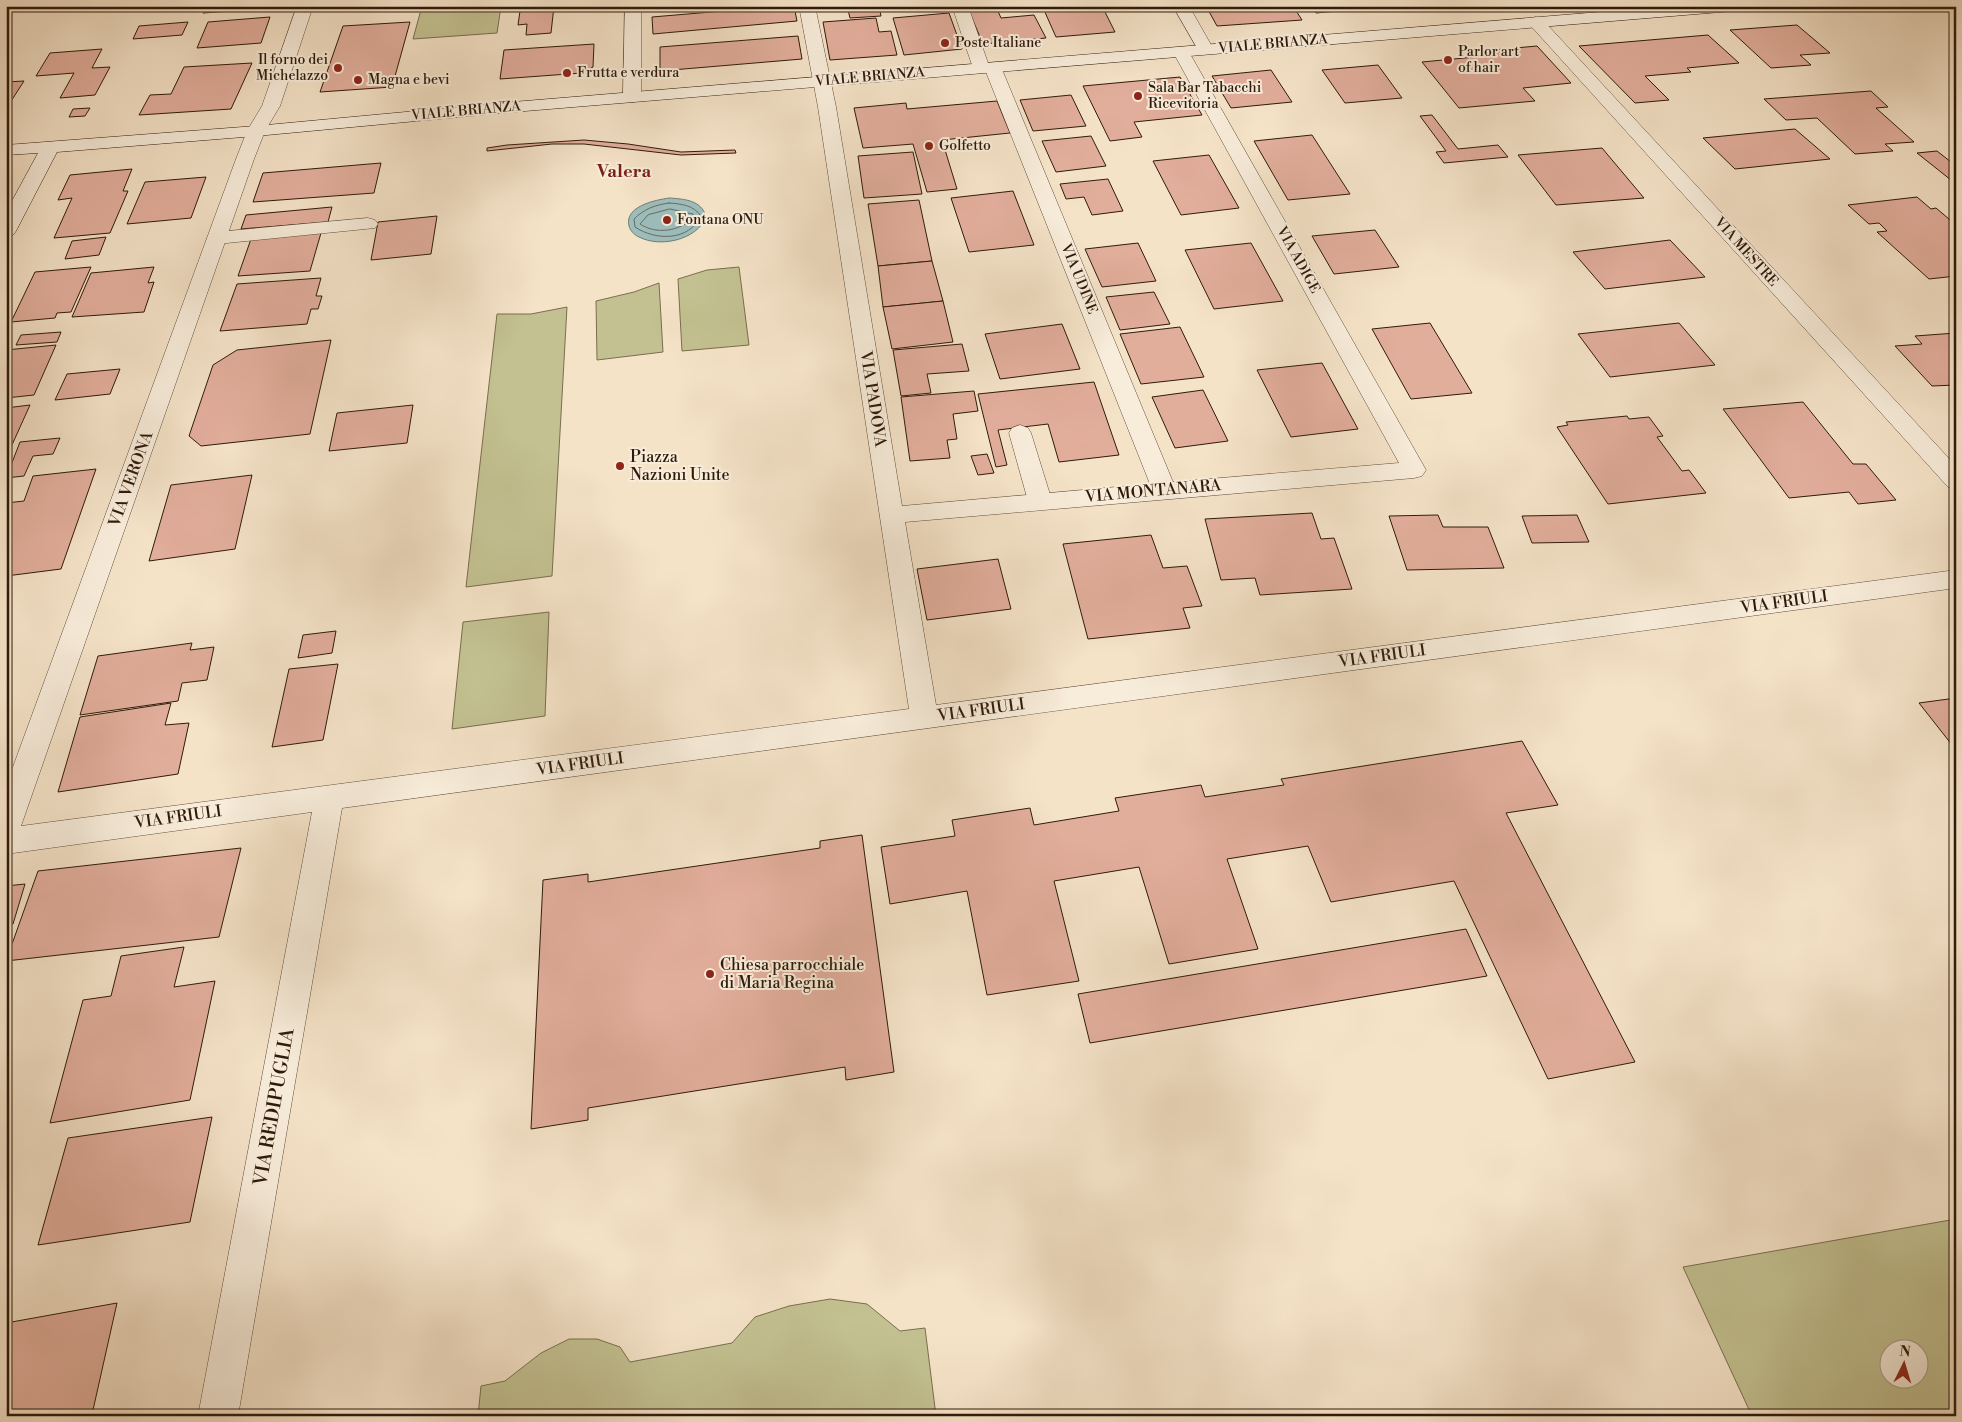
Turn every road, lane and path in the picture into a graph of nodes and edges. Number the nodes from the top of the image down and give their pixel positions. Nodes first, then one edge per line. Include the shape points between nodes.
1 (305, 6) edge
2 (633, 6) edge
3 (807, 6) edge
4 (960, 6) edge
5 (1181, 6) edge
6 (1734, 6) edge
7 (1536, 22) junction
8 (1206, 50) junction
9 (1181, 52) junction
10 (987, 68) junction
11 (821, 81) junction
12 (632, 97) junction
13 (256, 131) junction
14 (51, 146) junction
15 (6, 150) edge
16 (368, 224) dead end
17 (6, 231) edge
18 (217, 238) junction
19 (1020, 433) dead end
20 (1414, 470) joint
21 (1956, 481) edge
22 (1165, 491) junction
23 (1040, 500) junction
24 (892, 515) junction
25 (1956, 578) edge
26 (924, 718) junction
27 (329, 797) junction
28 (6, 827) edge
29 (6, 840) edge
30 (218, 1416) edge

1 - 13 street, VIA VERONA via 271,106
2 - 12 street
3 - 11 street, VIA PADOVA
4 - 10 street, VIA UDINE
5 - 8 street
6 - 7 street, VIALE BRIANZA
7 - 8 street, VIALE BRIANZA
7 - 21 street, VIA MESTRE
8 - 9 street, VIALE BRIANZA
9 - 10 street, VIALE BRIANZA
9 - 20 street, VIA ADIGE
10 - 11 street, VIALE BRIANZA
10 - 22 street, VIA UDINE
11 - 12 street, VIALE BRIANZA
11 - 24 street, VIA PADOVA
12 - 13 street, VIALE BRIANZA
13 - 14 street, VIALE BRIANZA
13 - 18 street, VIA VERONA
14 - 15 street, VIALE BRIANZA
14 - 17 street
16 - 18 street
18 - 28 street, VIA VERONA
19 - 23 street
20 - 22 street, VIA MONTANARA
22 - 23 street, VIA MONTANARA
23 - 24 street, VIA MONTANARA
24 - 26 street, VIA PADOVA
25 - 26 street, VIA FRIULI
26 - 27 street, VIA FRIULI
27 - 29 street, VIA FRIULI
27 - 30 street, VIA REDIPUGLIA

